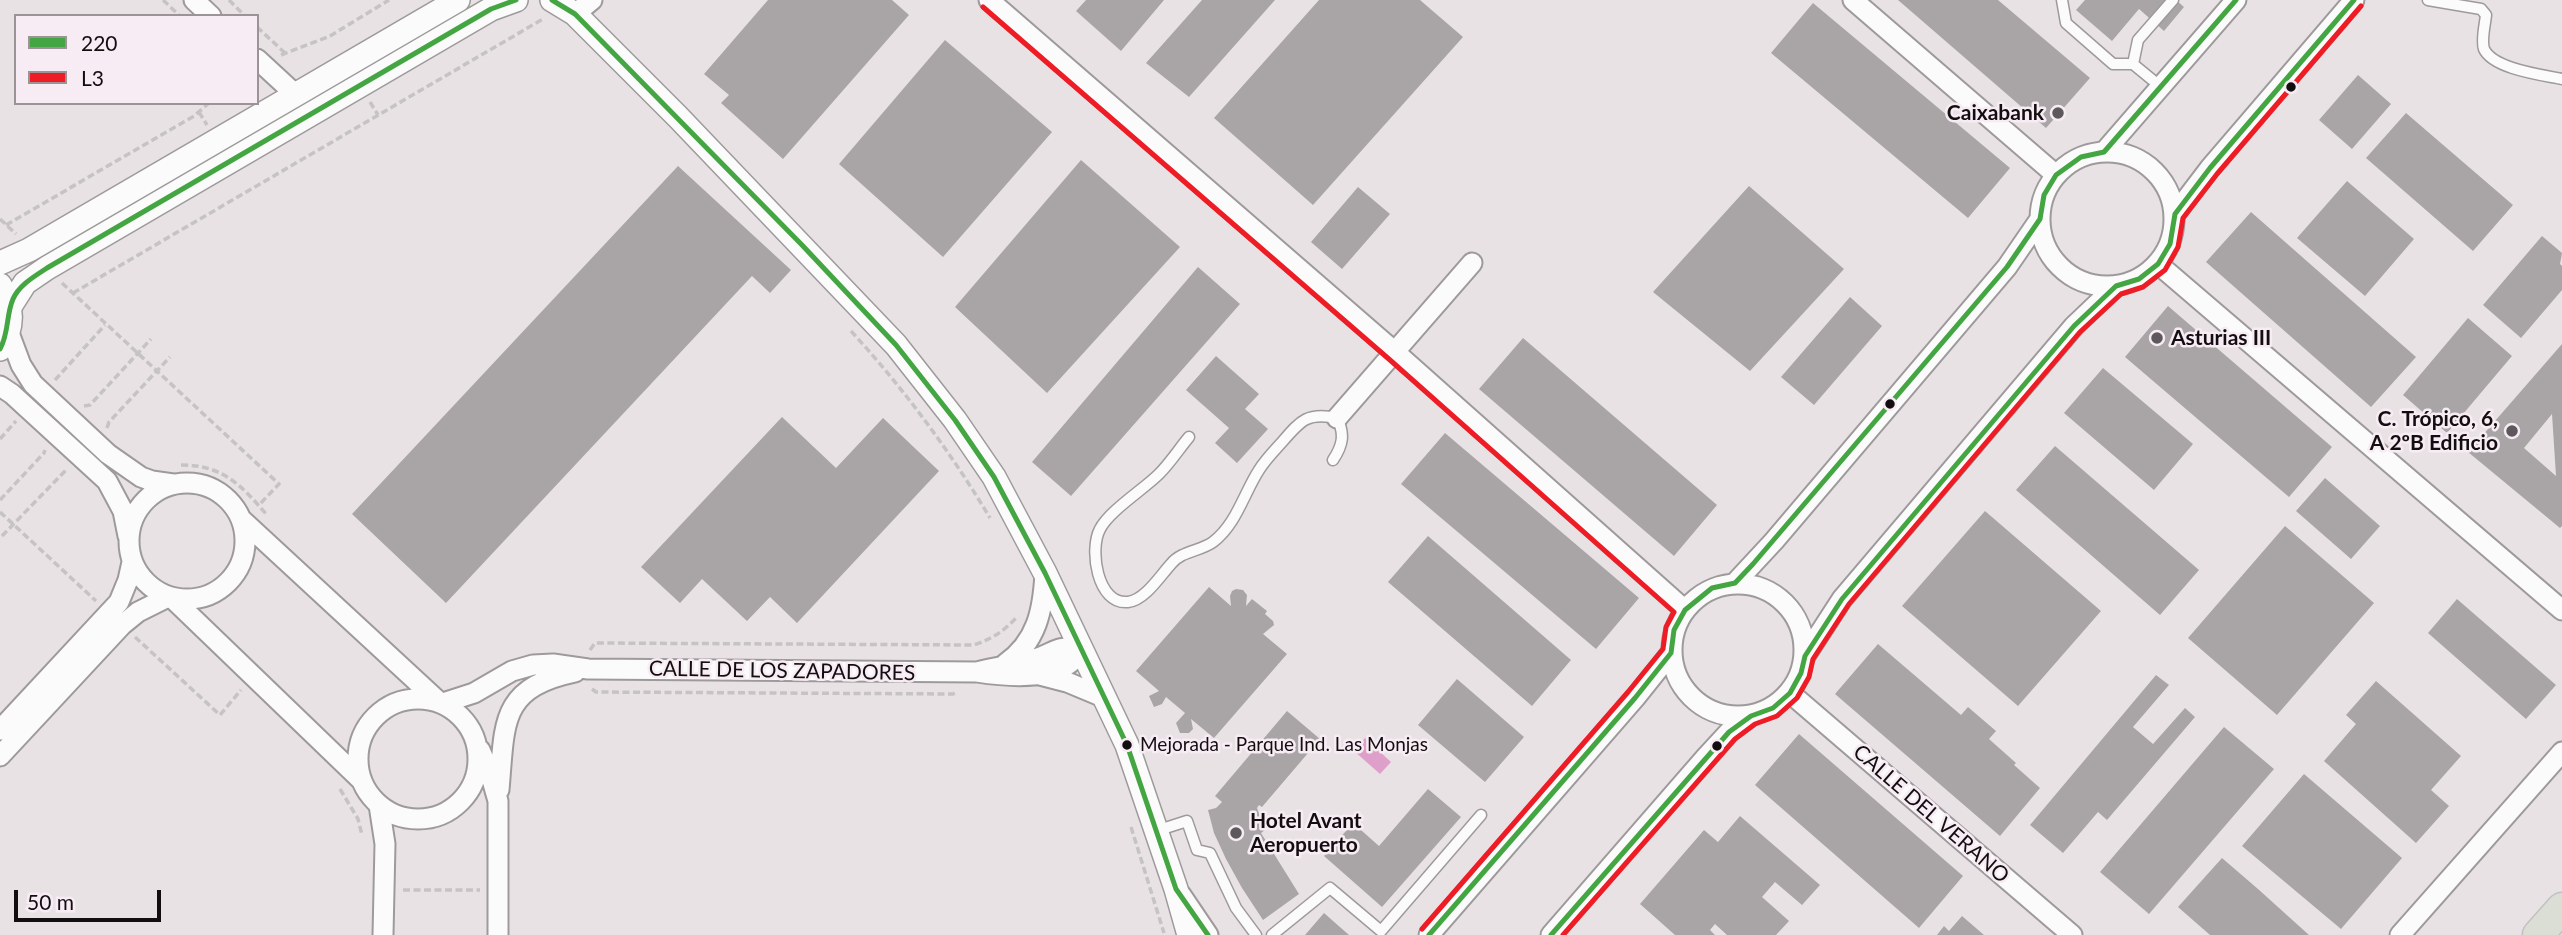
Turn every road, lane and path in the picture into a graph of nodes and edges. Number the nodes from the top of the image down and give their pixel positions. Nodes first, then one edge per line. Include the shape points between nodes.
1 (163, 0) edge
2 (194, 0) edge
3 (229, 0) edge
4 (389, 0) edge
5 (458, 0) edge
6 (516, 0) edge
7 (989, 0) edge
8 (1853, 0) edge
9 (2173, 0) edge
10 (2236, 0) edge
11 (2354, 0) edge
12 (2428, 0) edge
13 (2063, 1) edge
14 (584, 7) edge
15 (550, 8) edge
16 (178, 14) edge
17 (209, 14) edge
18 (243, 14) edge
19 (259, 29) edge
20 (285, 53) junction
21 (260, 61) edge
22 (2133, 64) junction
23 (2562, 79) edge
24 (2161, 87) junction
25 (296, 95) junction
26 (207, 105) edge
27 (2104, 152) junction
28 (2056, 175) junction
29 (2175, 214) junction
30 (2040, 219) junction
31 (6, 225) dead end
32 (0, 262) edge
33 (1472, 263) dead end
34 (2158, 264) junction
35 (47, 268) junction
36 (2116, 286) junction
37 (73, 293) junction
38 (5, 295) edge
39 (848, 328) dead end
40 (151, 339) dead end
41 (4, 341) edge
42 (1396, 353) junction
43 (137, 354) junction
44 (170, 357) dead end
45 (156, 371) junction
46 (53, 382) dead end
47 (0, 386) edge
48 (60, 389) dead end
49 (80, 405) dead end
50 (1337, 418) junction
51 (109, 434) dead end
52 (1189, 437) dead end
53 (45, 447) dead end
54 (1333, 460) dead end
55 (72, 469) dead end
56 (175, 475) junction
57 (0, 500) edge
58 (259, 506) junction
59 (270, 518) dead end
60 (241, 519) junction
61 (991, 521) dead end
62 (2, 536) dead end
63 (128, 537) junction
64 (132, 562) junction
65 (1045, 573) junction
66 (1735, 583) junction
67 (171, 598) junction
68 (100, 604) dead end
69 (93, 610) dead end
70 (1020, 610) dead end
71 (1685, 610) junction
72 (2562, 610) edge
73 (1080, 649) junction
74 (1671, 653) junction
75 (1805, 656) junction
76 (1005, 664) junction
77 (588, 670) junction
78 (976, 672) junction
79 (1040, 675) junction
80 (232, 682) dead end
81 (960, 690) dead end
82 (1790, 693) junction
83 (1103, 697) junction
84 (441, 703) junction
85 (220, 715) dead end
86 (1751, 716) junction
87 (0, 730) edge
88 (477, 742) junction
89 (2562, 752) edge
90 (0, 756) edge
91 (361, 780) junction
92 (337, 785) dead end
93 (498, 801) junction
94 (379, 806) junction
95 (1481, 815) dead end
96 (1128, 818) dead end
97 (1156, 831) junction
98 (364, 841) dead end
99 (1177, 889) junction
100 (383, 890) junction
101 (498, 890) junction
102 (2562, 908) edge
103 (383, 935) edge
104 (498, 935) edge
105 (1165, 935) edge
106 (1189, 935) edge
107 (1208, 935) edge
108 (1256, 935) edge
109 (1272, 935) edge
110 (1430, 935) edge
111 (1551, 935) edge
112 (2072, 935) edge
113 (2400, 935) edge
114 (2538, 935) edge

1 - 16 path
2 - 17 street
3 - 18 path
4 - 20 path via 330,36
5 - 25 street
6 - 35 street via 491,9
7 - 42 street
8 - 28 street
9 - 22 lane via 2138,40
10 - 24 street
11 - 29 street
12 - 23 lane via 2481,9 2486,15 2483,47 2490,58
13 - 22 lane via 2066,23 2112,64
14 - 15 street
14 - 65 street via 914,367 994,477
15 - 37 path
19 - 20 path
20 - 21 path
21 - 25 street
22 - 24 lane
24 - 27 street
25 - 32 street via 29,250
26 - 31 path
27 - 28 street via 2081,157
27 - 29 street via 2129,155 2150,166 2169,191
28 - 30 street via 2044,195
29 - 34 street via 2170,244
30 - 36 street via 2044,242 2065,271 2086,283
30 - 66 street via 2007,267
33 - 42 street
34 - 36 street via 2139,279
34 - 72 street
35 - 37 path
35 - 38 street
36 - 75 street via 2074,326 1842,599
37 - 43 path
38 - 41 street
39 - 61 path via 919,411
40 - 43 path
41 - 56 street via 33,384 108,454 152,481
42 - 50 street
42 - 71 street
43 - 45 path
43 - 49 path via 90,405
44 - 45 path
45 - 51 path via 109,422
45 - 58 path via 279,484
46 - 48 path
47 - 63 street via 107,481 123,511
50 - 52 lane via 1308,417 1298,424 1259,469 1230,522 1213,542 1174,559 1148,590 1130,602 1115,601 1098,574 1095,551 1100,528 1158,475
50 - 54 lane via 1341,447
53 - 57 path
55 - 62 path via 64,470
56 - 58 path via 207,468 234,480
56 - 60 street via 221,494
56 - 63 street via 142,503
58 - 59 path
60 - 67 street via 244,555 231,579 209,596
60 - 84 street
63 - 64 street
64 - 67 street via 152,589
64 - 87 street via 119,602
65 - 73 street
65 - 76 street via 1044,601 1031,634 1020,653
66 - 71 street via 1712,588
66 - 75 street via 1766,589 1786,602 1803,633
67 - 90 street via 138,612 122,625
67 - 91 street
68 - 69 path
70 - 77 path via 1004,630 974,645 595,643
71 - 74 street via 1674,630
73 - 76 street, CALLE DE LOS ZAPADORES via 1063,647 1033,660
73 - 79 street, CALLE DE LOS ZAPADORES via 1070,663
73 - 83 street
74 - 86 street via 1678,680 1692,699 1723,716
74 - 110 street
75 - 82 street
76 - 78 street, CALLE DE LOS ZAPADORES
77 - 78 street, CALLE DE LOS ZAPADORES
77 - 81 path via 596,692 953,694
77 - 84 street, CALLE DE LOS ZAPADORES via 533,665 512,671 474,694
77 - 93 street, CALLE DE LOS ZAPADORES via 554,676 520,695 509,713 503,739
78 - 79 street, CALLE DE LOS ZAPADORES
79 - 83 street, CALLE DE LOS ZAPADORES
80 - 85 path via 242,691
82 - 86 street via 1773,708
82 - 112 street, CALLE DEL VERANO
83 - 97 street via 1126,745
84 - 88 street via 458,713
84 - 91 street via 419,698 382,710 360,742
86 - 111 street via 1705,758
88 - 93 street
88 - 94 street via 475,780 466,797 451,810 414,820
89 - 113 street
91 - 94 street
92 - 98 path via 358,819
93 - 101 street
94 - 100 street via 385,844
95 - 109 lane via 1381,931 1330,888
96 - 105 path
97 - 99 street
97 - 108 lane via 1187,821 1197,849 1210,853 1236,908
99 - 106 street
99 - 107 street
100 - 101 path
100 - 103 street
101 - 104 street
102 - 114 main road

